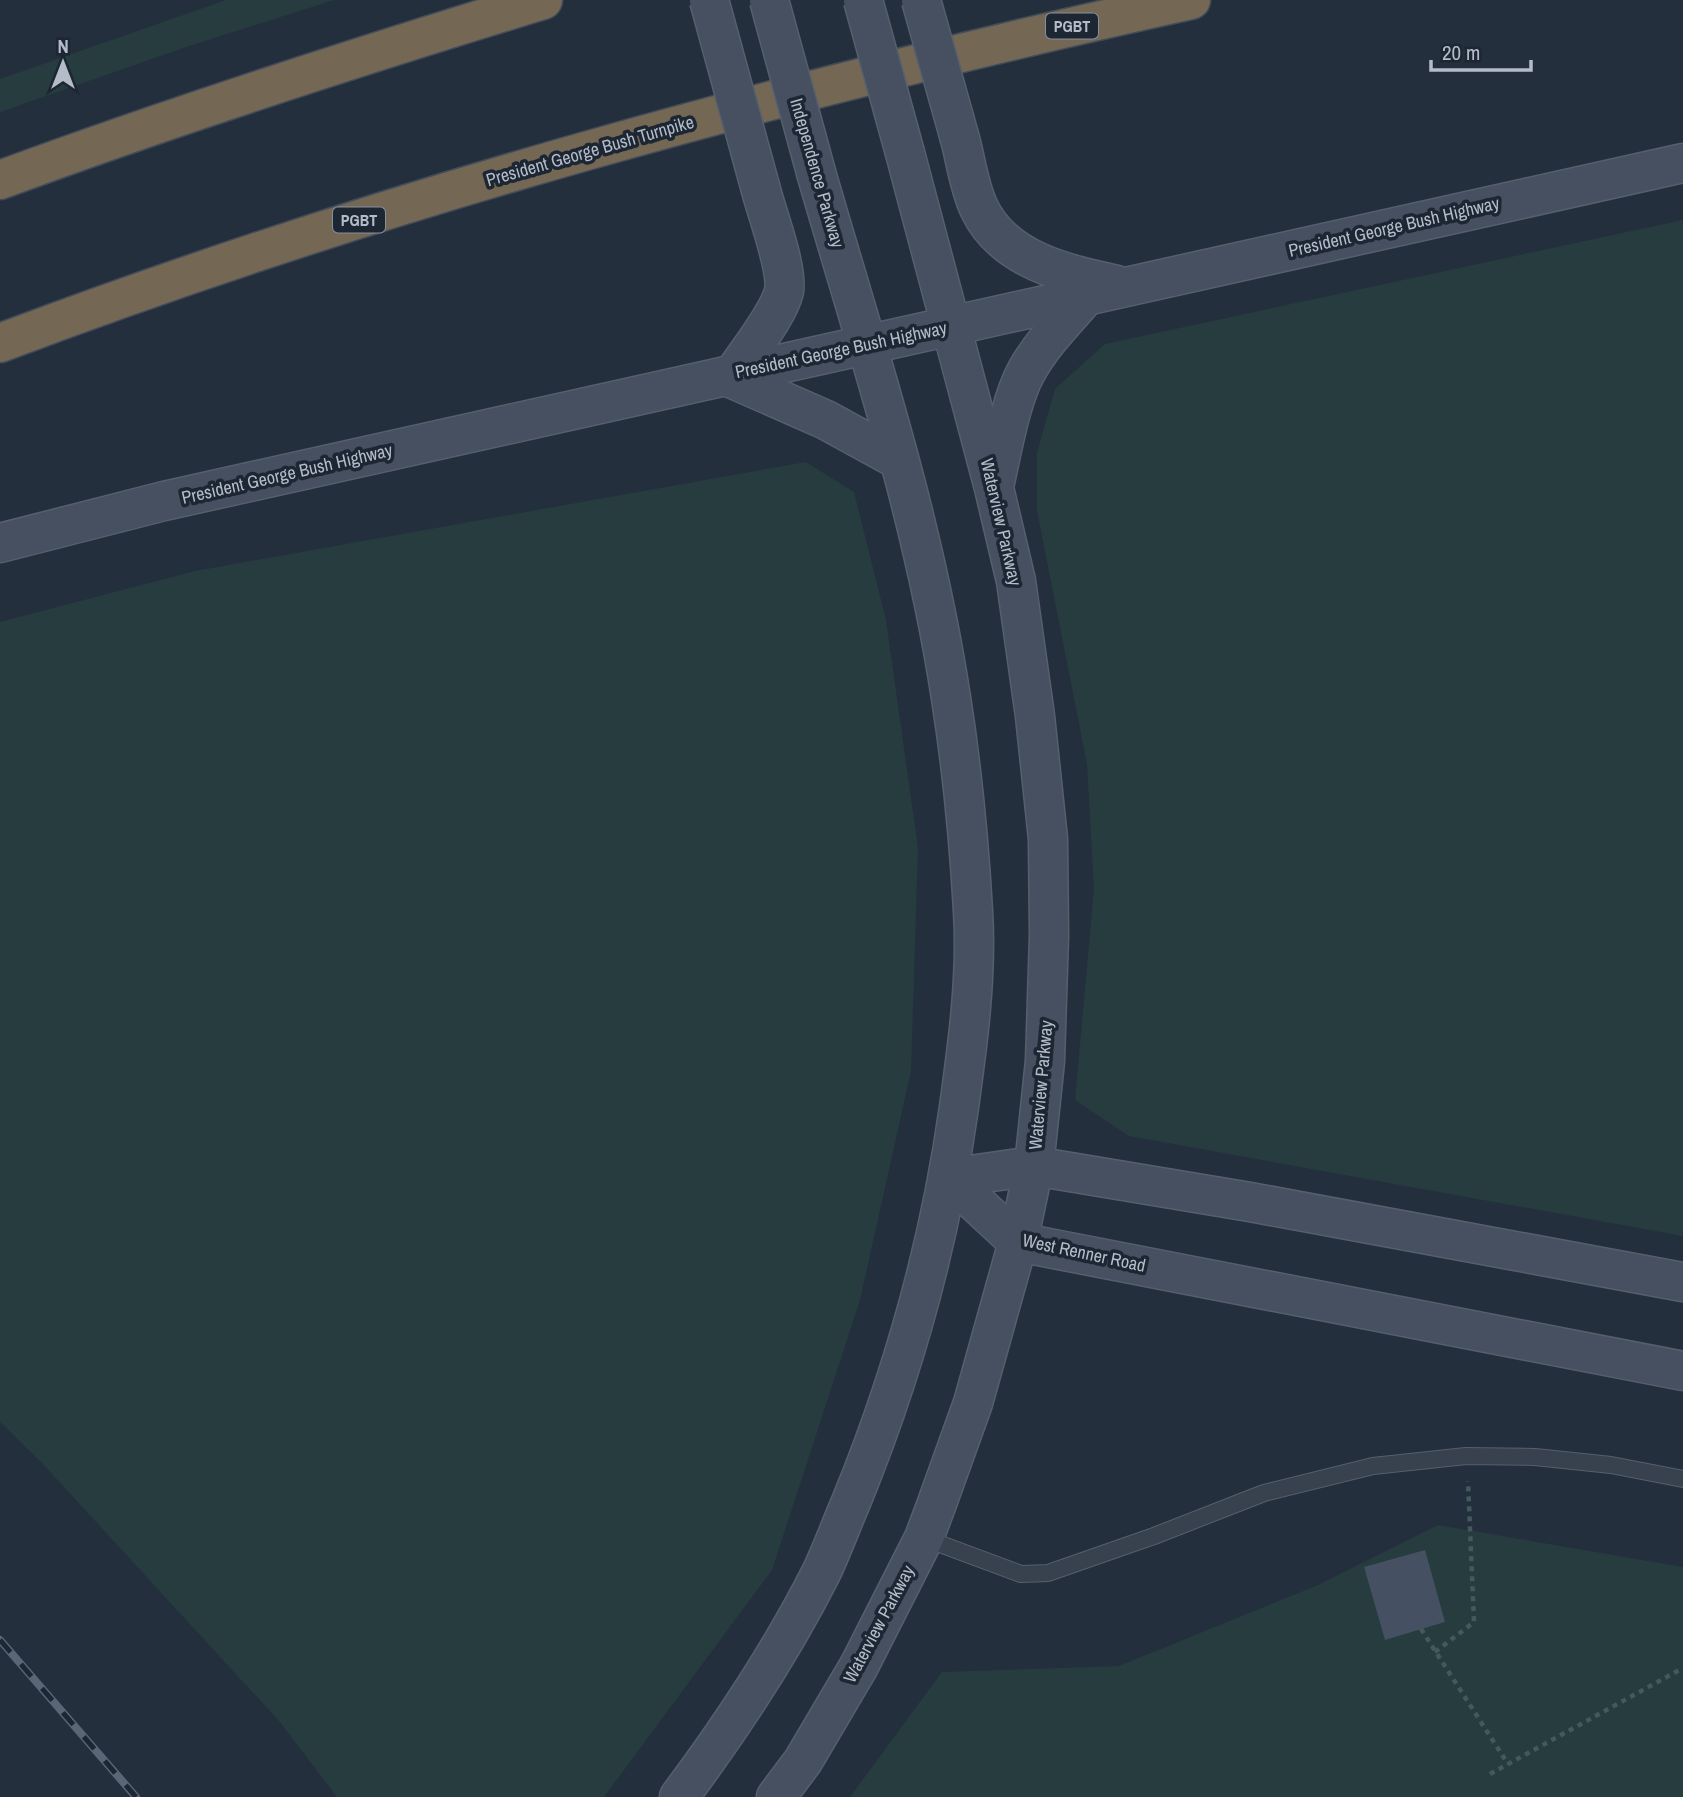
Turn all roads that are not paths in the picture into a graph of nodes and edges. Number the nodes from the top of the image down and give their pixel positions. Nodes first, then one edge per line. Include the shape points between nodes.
1 (543, 0) edge
2 (709, 0) edge
3 (769, 0) edge
4 (863, 0) edge
5 (921, 0) edge
6 (1191, 0) edge
7 (1683, 163) edge
8 (0, 180) edge
9 (1126, 287) junction
10 (1087, 295) junction
11 (951, 326) junction
12 (0, 343) edge
13 (866, 345) junction
14 (730, 375) junction
15 (899, 460) junction
16 (993, 488) junction
17 (0, 543) edge
18 (1034, 1166) junction
19 (949, 1178) junction
20 (1018, 1242) junction
21 (1683, 1282) edge
22 (1683, 1371) edge
23 (1683, 1479) edge
24 (924, 1538) junction
25 (679, 1797) edge
26 (776, 1797) edge

1 - 8 highway via 124,134
2 - 14 main road, bridge via 784,288 778,307
3 - 13 main road, Independence Parkway, bridge
4 - 11 main road, bridge
5 - 9 main road, bridge via 979,208 1000,237 1032,260
6 - 12 highway, President George Bush Turnpike / PGBT via 953,54 621,141 349,223
7 - 9 main road, President George Bush Highway
9 - 10 main road, President George Bush Highway
10 - 11 main road, President George Bush Highway
10 - 16 main road via 1024,374
11 - 13 main road, President George Bush Highway
11 - 16 main road, Waterview Parkway
13 - 14 main road, President George Bush Highway
13 - 15 main road
14 - 15 main road
14 - 17 main road, President George Bush Highway via 164,501
15 - 19 main road via 951,697 974,915 971,1024
16 - 18 main road, Waterview Parkway via 1018,594 1048,839 1045,1060
18 - 19 main road
18 - 20 main road, Waterview Parkway
18 - 21 main road
19 - 20 main road, West Renner Road
19 - 25 main road via 908,1344 878,1436 822,1571 763,1677
20 - 22 main road, West Renner Road
20 - 24 main road, Waterview Parkway via 973,1403
23 - 24 lane via 1535,1457 1466,1456 1373,1466 1264,1493 1048,1573 1021,1574
24 - 26 main road, Waterview Parkway via 859,1666 803,1761

